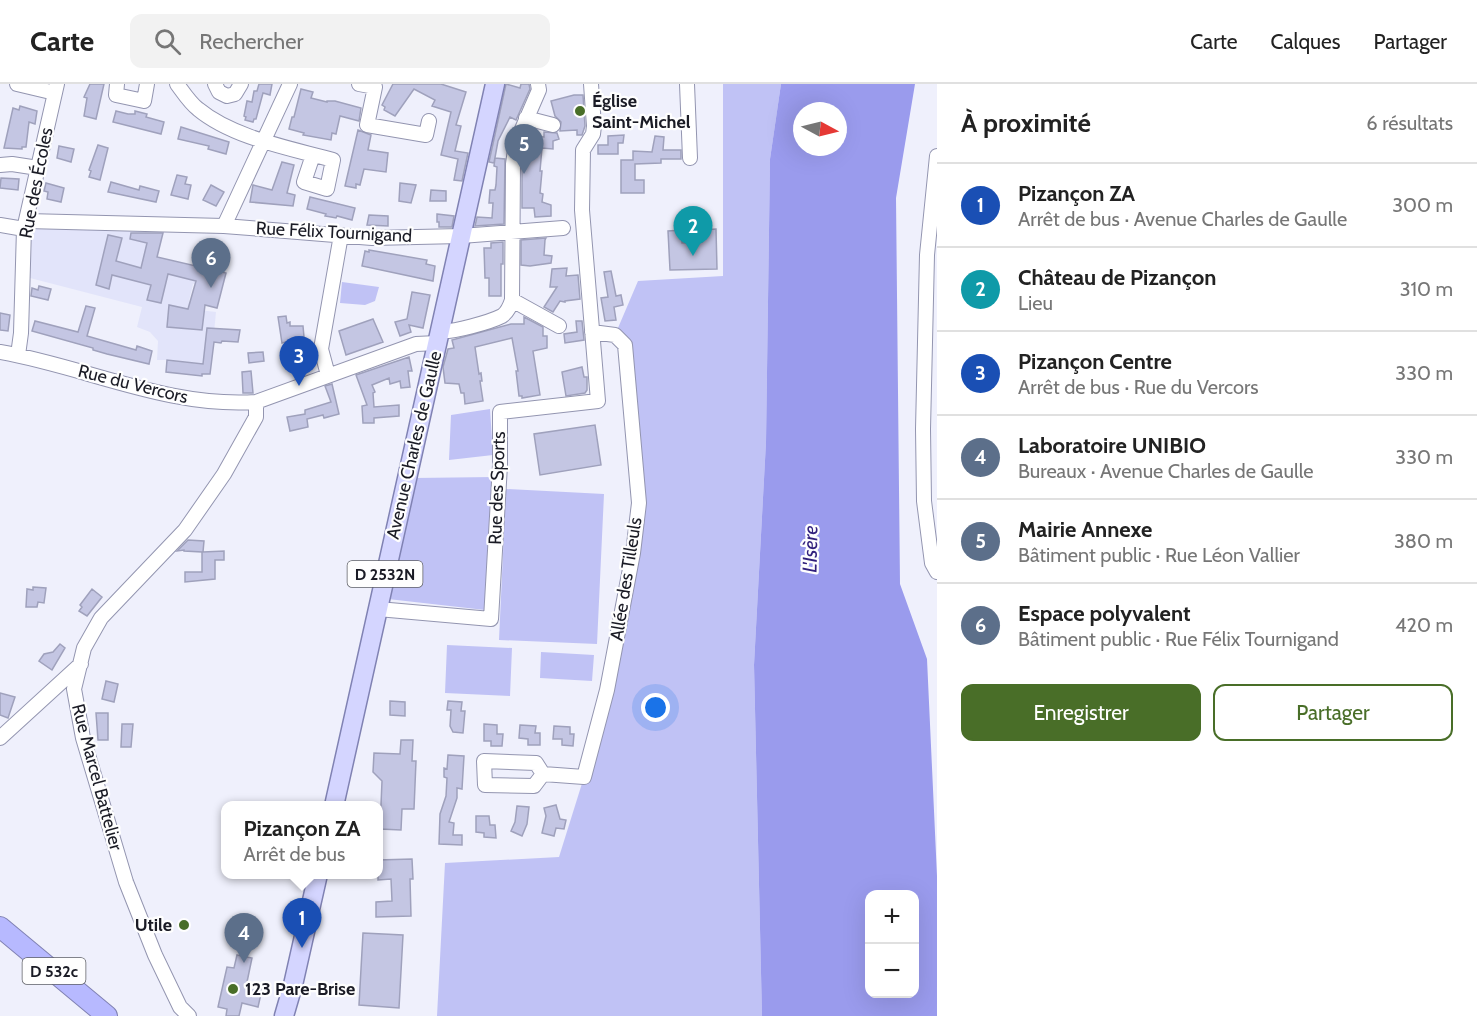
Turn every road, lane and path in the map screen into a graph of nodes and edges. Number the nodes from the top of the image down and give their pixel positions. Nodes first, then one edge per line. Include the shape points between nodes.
1 (18, 84) edge
2 (117, 84) edge
3 (147, 84) edge
4 (177, 84) edge
5 (241, 84) edge
6 (290, 84) edge
7 (359, 84) edge
8 (495, 84) edge
9 (591, 84) edge
10 (687, 84) edge
11 (542, 86) edge
12 (56, 88) edge
13 (219, 89) edge
14 (526, 118) junction
15 (212, 119) junction
16 (429, 121) dead end
17 (553, 125) dead end
18 (262, 141) junction
19 (313, 154) dead end
20 (937, 156) edge
21 (690, 158) dead end
22 (0, 165) edge
23 (38, 168) junction
24 (0, 225) edge
25 (26, 225) junction
26 (224, 226) junction
27 (563, 228) dead end
28 (513, 232) junction
29 (341, 235) junction
30 (462, 236) junction
31 (512, 300) junction
32 (559, 326) dead end
33 (592, 332) junction
34 (439, 337) junction
35 (0, 352) edge
36 (18, 355) junction
37 (328, 375) junction
38 (256, 402) junction
39 (937, 572) edge
40 (378, 609) junction
41 (81, 664) junction
42 (0, 738) edge
43 (543, 774) dead end
44 (335, 801) edge
45 (317, 879) edge
46 (0, 927) edge
47 (293, 985) junction
48 (107, 1016) edge
49 (189, 1016) edge
50 (284, 1016) edge
51 (290, 1016) edge

1 - 12 street
2 - 3 street via 116,95 144,101
4 - 15 street via 197,109
5 - 13 street via 231,96
6 - 18 street
7 - 16 street via 375,87 368,125 426,135
8 - 30 main road, Avenue Charles de Gaulle / D 2532N
9 - 33 street, Rue des Sports via 594,126 583,150 582,210
10 - 21 street
11 - 14 street
12 - 23 street, Rue des Écoles
13 - 15 street
14 - 17 street
14 - 28 street via 513,164
15 - 18 street
18 - 19 street
18 - 26 street
20 - 39 street via 927,255 923,429 924,501 932,562
22 - 23 street
23 - 25 street, Rue des Écoles
24 - 25 street, Rue Félix Tournigand
25 - 26 street, Rue Félix Tournigand
25 - 36 street, Rue des Écoles
26 - 29 street, Rue Félix Tournigand
27 - 28 street, Rue Félix Tournigand
28 - 30 street, Rue Félix Tournigand
28 - 31 street
29 - 30 street, Rue Félix Tournigand
29 - 37 street via 321,349
30 - 34 main road, Avenue Charles de Gaulle / D 2532N
31 - 32 street
31 - 34 street, Rue du Vercors via 502,315
33 - 40 street, Rue des Sports via 598,401 500,412 491,619
33 - 43 street, Allée des Tilleuls via 615,335 625,345 639,503 607,690 584,777
34 - 37 street, Rue du Vercors
34 - 40 main road, Avenue Charles de Gaulle / D 2532N
35 - 36 street, Rue du Vercors
36 - 38 street, Rue du Vercors via 166,395
37 - 38 street, Rue du Vercors
38 - 41 street, Rue Marcel Battelier via 256,417 224,474 185,530 102,618 84,648
40 - 44 main road, Avenue Charles de Gaulle / D 2532N
41 - 42 street
41 - 49 street, Rue Marcel Battelier via 74,689 83,738 126,882 155,955 180,1007
45 - 47 main road
46 - 48 highway, D 532c
47 - 50 main road
47 - 51 main road

